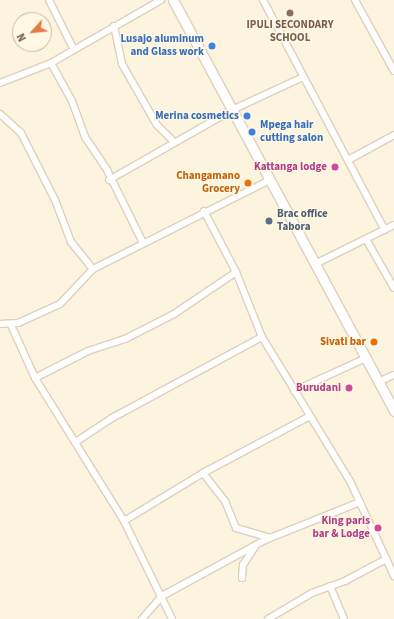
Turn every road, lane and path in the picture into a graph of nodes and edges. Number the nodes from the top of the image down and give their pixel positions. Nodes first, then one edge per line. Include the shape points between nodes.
1 (49, 0) edge
2 (161, 0) edge
3 (173, 0) edge
4 (263, 0) edge
5 (355, 0) edge
6 (114, 26) junction
7 (73, 48) junction
8 (51, 62) junction
9 (394, 71) edge
10 (303, 77) junction
11 (0, 83) edge
12 (232, 110) junction
13 (0, 114) edge
14 (394, 135) edge
15 (174, 142) junction
16 (350, 159) junction
17 (109, 180) junction
18 (270, 180) junction
19 (204, 211) junction
20 (394, 225) edge
21 (385, 230) junction
22 (366, 239) junction
23 (143, 243) junction
24 (315, 264) junction
25 (93, 269) junction
26 (236, 272) junction
27 (394, 288) edge
28 (0, 324) edge
29 (12, 324) junction
30 (262, 337) junction
31 (366, 358) junction
32 (394, 375) edge
33 (36, 378) junction
34 (378, 382) junction
35 (294, 391) junction
36 (394, 411) edge
37 (310, 416) junction
38 (77, 441) junction
39 (203, 473) junction
40 (360, 502) junction
41 (124, 521) junction
42 (270, 538) junction
43 (256, 545) junction
44 (386, 559) junction
45 (394, 576) edge
46 (242, 578) dead end
47 (330, 586) junction
48 (162, 596) junction
49 (142, 619) edge
50 (172, 619) edge
51 (268, 619) edge
52 (344, 619) edge

1 - 7 street
2 - 6 street
3 - 12 street
4 - 10 street
5 - 9 street
6 - 7 street
6 - 15 street via 122,64 157,125
7 - 8 street
8 - 11 street
8 - 17 street via 72,101 85,137 105,165
10 - 12 street
10 - 16 street
12 - 15 street
12 - 18 street
13 - 25 street via 21,134 55,200 70,242
14 - 16 street
15 - 17 street
16 - 21 street
17 - 23 street
18 - 19 street
18 - 24 street
19 - 23 street
19 - 26 street
20 - 21 street
21 - 22 street
22 - 24 street
22 - 27 street
23 - 25 street
24 - 31 street
25 - 29 street via 60,304
26 - 30 street
26 - 33 street via 174,314 124,339 88,351
28 - 29 street
29 - 33 street
30 - 35 street
30 - 38 street via 112,418
31 - 34 street
31 - 35 street
32 - 34 street
33 - 38 street
34 - 36 street
35 - 37 street
37 - 39 street
37 - 40 street
38 - 41 street
39 - 41 street
39 - 42 street via 225,501 236,528
40 - 42 street
40 - 44 street
41 - 48 street
42 - 43 street
43 - 46 street via 243,565
43 - 48 street
44 - 45 street
44 - 47 street
47 - 51 street
47 - 52 street
48 - 49 street
48 - 50 street

